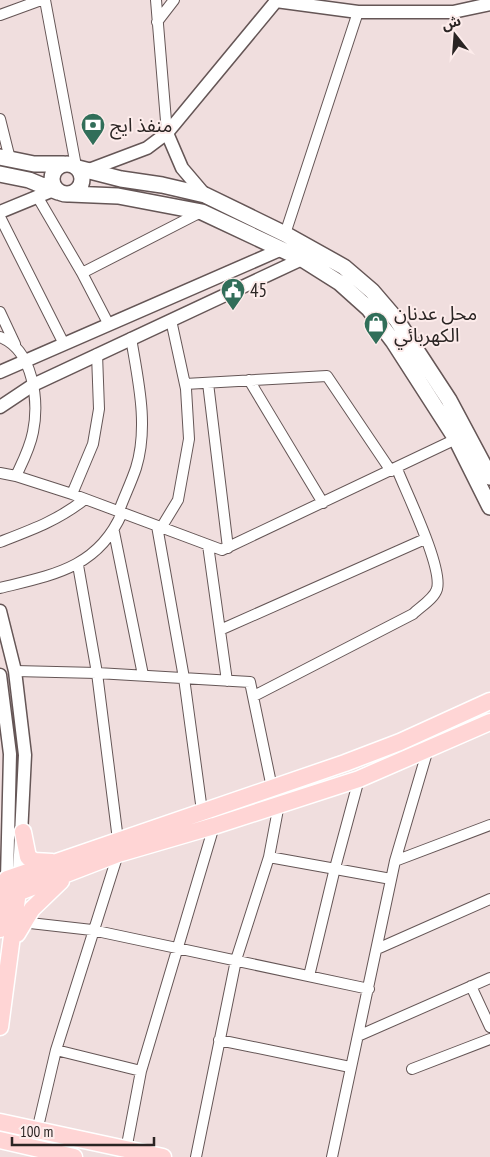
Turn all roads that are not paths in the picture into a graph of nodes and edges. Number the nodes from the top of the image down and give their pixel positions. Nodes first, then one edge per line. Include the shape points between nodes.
1 (41, 0) edge
2 (45, 0) edge
3 (156, 0) edge
4 (174, 0) edge
5 (276, 1) edge
6 (490, 4) edge
7 (358, 12) junction
8 (0, 15) edge
9 (157, 22) junction
10 (0, 119) edge
11 (167, 133) junction
12 (5, 158) edge
13 (77, 168) junction
14 (0, 174) edge
15 (60, 191) junction
16 (205, 194) junction
17 (37, 196) junction
18 (0, 212) edge
19 (202, 212) junction
20 (0, 217) edge
21 (285, 234) junction
22 (282, 249) junction
23 (302, 260) junction
24 (82, 273) junction
25 (0, 312) edge
26 (171, 320) junction
27 (108, 323) junction
28 (0, 337) edge
29 (131, 338) junction
30 (64, 344) junction
31 (17, 348) junction
32 (96, 354) junction
33 (25, 363) junction
34 (0, 372) edge
35 (250, 380) junction
36 (208, 383) junction
37 (185, 384) junction
38 (33, 385) junction
39 (0, 407) edge
40 (456, 439) junction
41 (394, 470) junction
42 (0, 473) edge
43 (16, 476) junction
44 (490, 478) edge
45 (72, 494) junction
46 (85, 499) junction
47 (323, 504) junction
48 (490, 507) edge
49 (120, 512) junction
50 (159, 527) junction
51 (114, 532) junction
52 (425, 539) junction
53 (0, 542) edge
54 (208, 545) junction
55 (228, 548) junction
56 (78, 565) junction
57 (0, 588) edge
58 (0, 611) edge
59 (220, 630) junction
60 (14, 671) junction
61 (97, 672) junction
62 (0, 674) edge
63 (143, 675) junction
64 (184, 678) junction
65 (227, 681) junction
66 (254, 696) junction
67 (490, 701) edge
68 (490, 722) edge
69 (428, 749) junction
70 (5, 754) edge
71 (359, 779) junction
72 (272, 788) junction
73 (4, 804) edge
74 (279, 804) junction
75 (202, 811) junction
76 (490, 824) edge
77 (214, 826) junction
78 (23, 832) junction
79 (118, 847) junction
80 (268, 857) junction
81 (395, 861) junction
82 (57, 862) junction
83 (81, 868) junction
84 (335, 868) junction
85 (9, 878) edge
86 (392, 880) junction
87 (8, 896) edge
88 (490, 899) edge
89 (19, 922) junction
90 (0, 929) edge
91 (92, 930) junction
92 (178, 948) junction
93 (377, 949) junction
94 (236, 960) junction
95 (309, 976) junction
96 (490, 978) edge
97 (470, 986) junction
98 (368, 989) junction
99 (0, 1027) edge
100 (490, 1027) edge
101 (358, 1036) junction
102 (490, 1039) edge
103 (219, 1040) junction
104 (56, 1050) junction
105 (350, 1067) junction
106 (412, 1069) dead end
107 (141, 1071) junction
108 (0, 1122) edge
109 (38, 1131) junction
110 (0, 1140) edge
111 (126, 1150) junction
112 (74, 1157) edge
113 (164, 1157) edge
114 (196, 1157) edge
115 (332, 1157) edge

1 - 8 street
2 - 13 street
3 - 9 street
4 - 9 street
5 - 7 street
5 - 11 street
6 - 7 street via 454,12
7 - 21 street
9 - 11 street
10 - 12 street
11 - 13 street via 147,148
11 - 16 street via 182,168
12 - 13 main road
13 - 15 main road via 82,182 80,188
13 - 15 main road via 58,166 52,182
13 - 16 main road
14 - 15 main road
15 - 17 street
15 - 19 main road via 118,196
16 - 21 main road
17 - 18 street
17 - 24 street
19 - 22 main road
19 - 24 street
20 - 30 street
21 - 44 main road via 344,266 385,304 448,400
22 - 23 main road
22 - 27 street
23 - 26 street
23 - 40 main road via 340,283 369,309
24 - 27 street
25 - 31 street
26 - 29 street
26 - 37 street
27 - 30 street
28 - 31 street
29 - 32 street
29 - 49 street via 142,404 141,437 136,467
30 - 33 street
31 - 33 street
32 - 38 street
32 - 45 street via 99,409 94,444
33 - 34 street
33 - 38 street
35 - 36 street
35 - 41 street via 327,376
35 - 47 street
36 - 37 street
36 - 55 street
37 - 50 street via 189,439 178,500
38 - 39 street
38 - 43 street via 33,432
40 - 41 street
40 - 48 main road
41 - 47 street
41 - 52 street
42 - 43 street
43 - 45 street
45 - 46 street
46 - 49 street
46 - 53 street via 48,524
47 - 55 street
49 - 50 street
49 - 51 street
50 - 54 street
50 - 64 street
51 - 56 street
51 - 63 street
52 - 59 street
52 - 66 street via 436,567 437,589 431,598 413,614
54 - 55 street via 222,550
54 - 59 street
56 - 57 street
56 - 61 street
58 - 60 street
59 - 65 street
60 - 61 street
60 - 78 street via 25,755
61 - 63 street
61 - 79 street
62 - 70 street
63 - 64 street
64 - 65 street
64 - 75 street
65 - 66 street via 250,682
66 - 72 street
67 - 72 main road via 391,746
68 - 69 main road
69 - 71 main road
69 - 81 street
70 - 73 street
71 - 74 main road
71 - 84 street
72 - 75 main road
73 - 85 street
74 - 77 main road
74 - 80 street
75 - 79 main road
76 - 81 street
77 - 79 main road
77 - 92 street
78 - 82 main road via 28,857 34,861
78 - 85 street
79 - 82 main road
79 - 83 main road
79 - 91 street
80 - 84 street
80 - 94 street
81 - 86 street
82 - 85 main road
83 - 87 main road
83 - 89 main road via 54,886
84 - 86 street
84 - 95 street
85 - 87 main road
86 - 93 street
87 - 89 main road
87 - 90 main road
88 - 93 street
89 - 91 street
89 - 99 main road via 11,948
91 - 92 street
91 - 104 street
92 - 94 street
92 - 107 street
93 - 98 street
94 - 95 street
94 - 103 street
95 - 98 street
96 - 97 street
97 - 100 street
97 - 101 street
98 - 101 street
101 - 105 street
102 - 106 street
103 - 105 street
103 - 114 street
104 - 107 street
104 - 109 street
105 - 115 street
107 - 111 street
108 - 109 main road
109 - 111 main road
110 - 112 main road
111 - 113 main road

